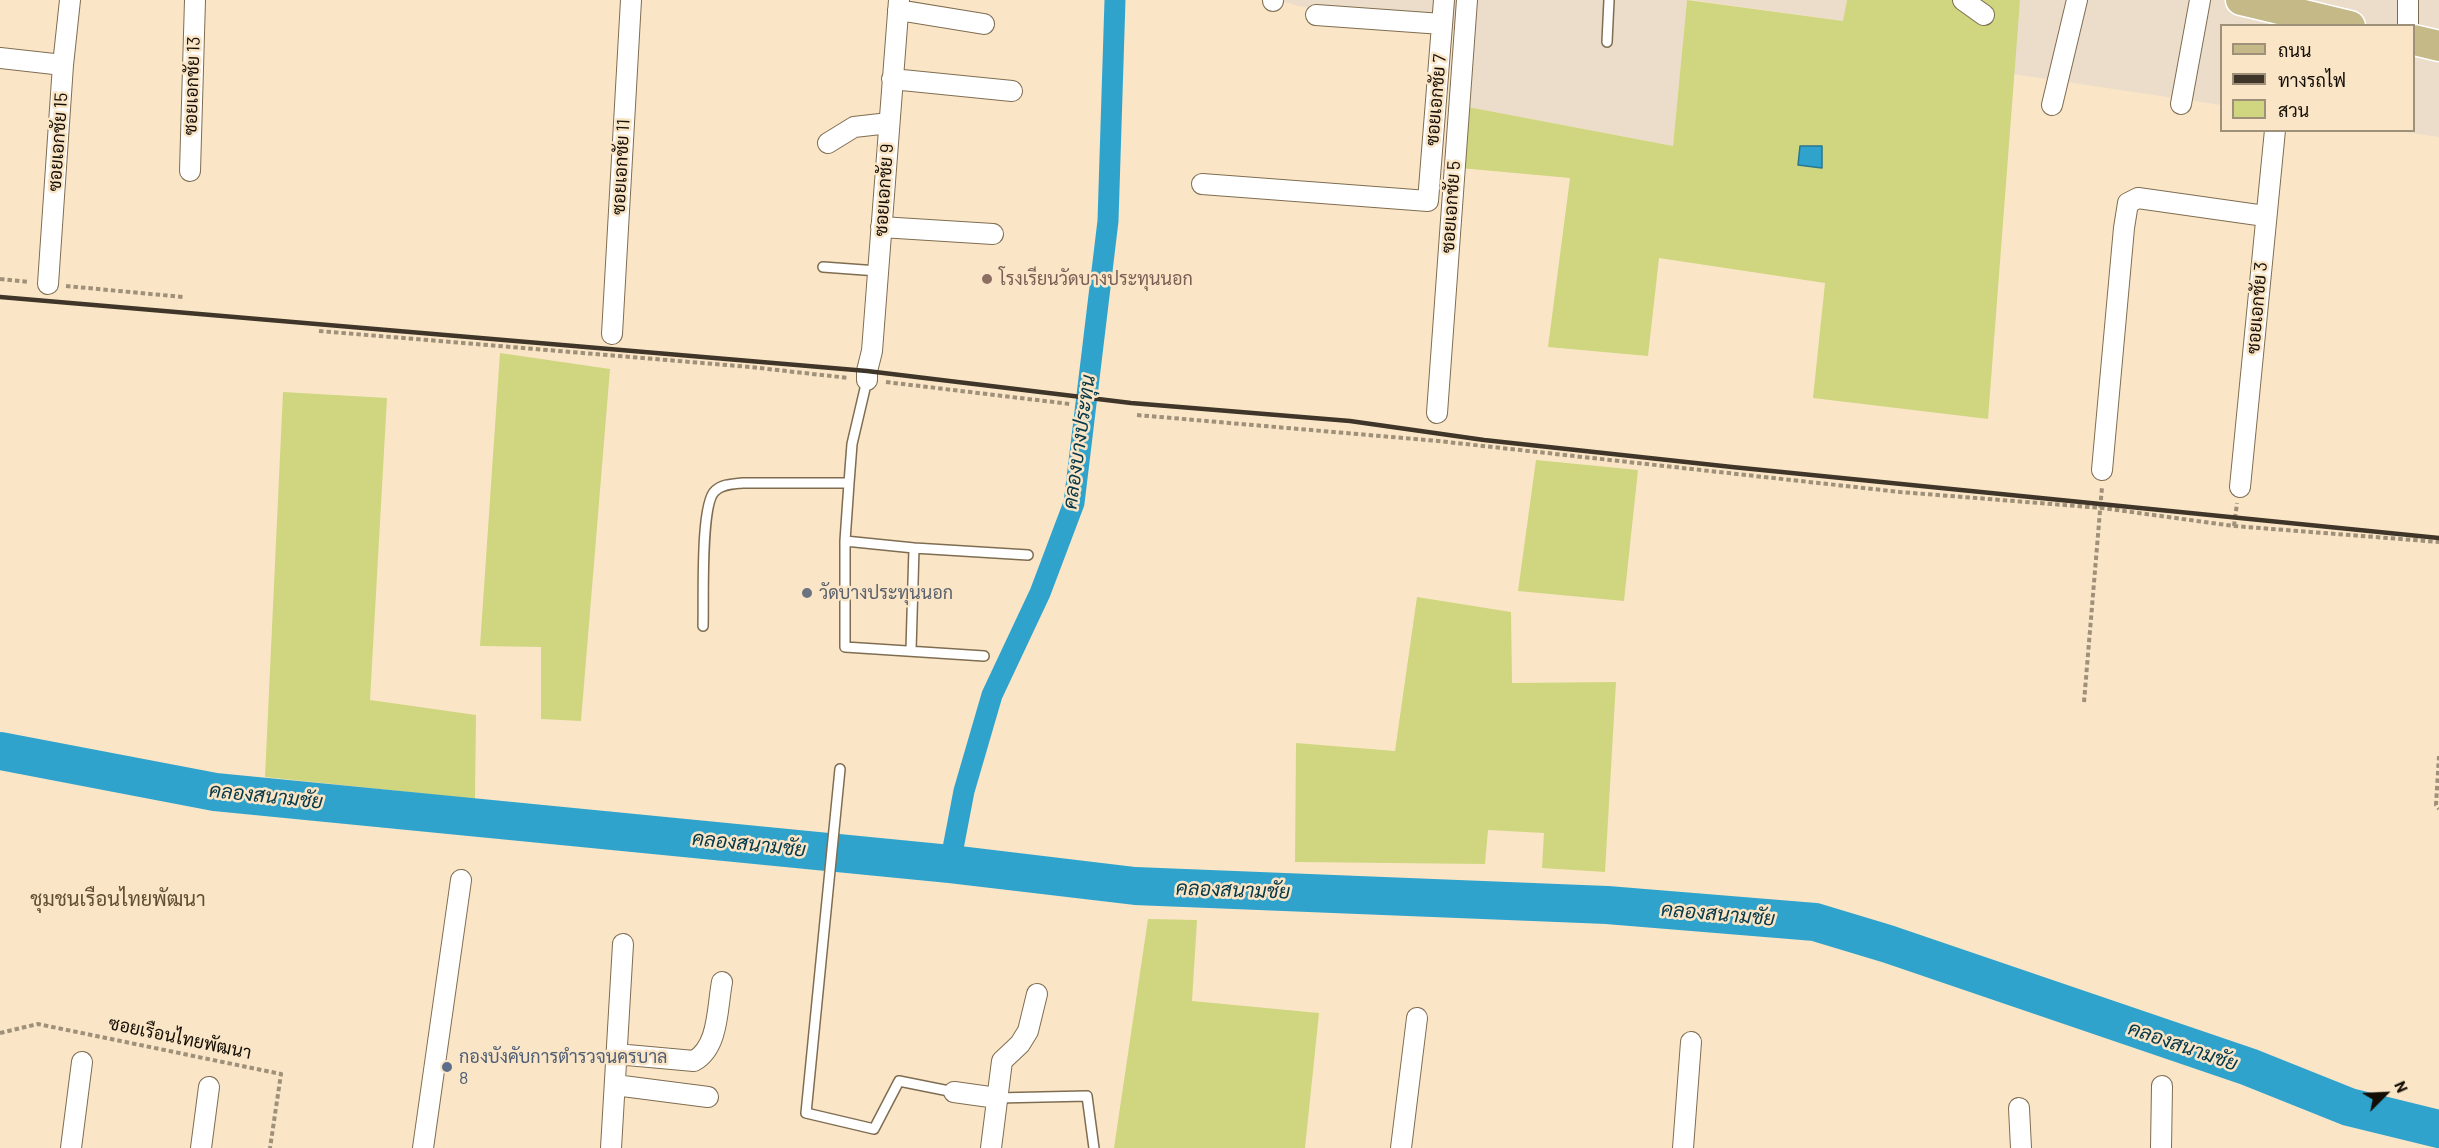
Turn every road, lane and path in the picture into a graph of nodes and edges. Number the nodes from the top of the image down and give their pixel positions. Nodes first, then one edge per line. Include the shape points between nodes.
1 (70, 0) edge
2 (195, 0) edge
3 (631, 0) edge
4 (1444, 0) edge
5 (1467, 0) edge
6 (1610, 0) edge
7 (1963, 0) edge
8 (2077, 0) edge
9 (2200, 0) edge
10 (2241, 0) edge
11 (2408, 0) edge
12 (899, 5) edge
13 (1317, 15) dead end
14 (1984, 15) dead end
15 (2288, 19) edge
16 (984, 24) dead end
17 (1442, 24) junction
18 (2332, 24) edge
19 (2408, 24) edge
20 (2415, 40) edge
21 (1607, 42) dead end
22 (2439, 46) edge
23 (0, 58) edge
24 (63, 65) junction
25 (892, 79) junction
26 (1012, 91) dead end
27 (2181, 104) dead end
28 (2052, 105) dead end
29 (889, 123) junction
30 (2275, 132) edge
31 (828, 143) dead end
32 (189, 171) dead end
33 (1202, 184) dead end
34 (2265, 216) junction
35 (881, 226) junction
36 (993, 234) dead end
37 (823, 267) dead end
38 (878, 271) junction
39 (0, 279) edge
40 (48, 284) junction
41 (183, 297) dead end
42 (319, 331) dead end
43 (612, 334) dead end
44 (867, 380) junction
45 (1070, 404) dead end
46 (1437, 413) dead end
47 (1137, 415) dead end
48 (2102, 470) joint
49 (849, 483) junction
50 (2240, 487) dead end
51 (2102, 508) junction
52 (845, 541) junction
53 (2439, 542) edge
54 (914, 548) junction
55 (1028, 555) dead end
56 (703, 626) dead end
57 (911, 650) junction
58 (984, 656) dead end
59 (2084, 702) dead end
60 (2439, 756) edge
61 (840, 769) dead end
62 (2439, 809) edge
63 (461, 879) dead end
64 (623, 944) dead end
65 (722, 982) dead end
66 (1037, 994) dead end
67 (1417, 1018) dead end
68 (0, 1033) edge
69 (1691, 1042) dead end
70 (616, 1054) junction
71 (82, 1062) dead end
72 (615, 1085) junction
73 (2162, 1086) dead end
74 (210, 1087) dead end
75 (954, 1092) joint
76 (708, 1098) dead end
77 (998, 1098) junction
78 (2019, 1108) dead end
79 (71, 1148) edge
80 (201, 1148) edge
81 (270, 1148) edge
82 (423, 1148) edge
83 (611, 1148) edge
84 (991, 1148) edge
85 (1094, 1148) edge
86 (1401, 1148) edge
87 (1683, 1148) edge
88 (2021, 1148) edge
89 (2161, 1148) edge

1 - 24 street, ซอยเอกชัย 15
2 - 32 street, ซอยเอกชัย 13
3 - 43 street, ซอยเอกชัย 11
4 - 17 street, ซอยเอกชัย 7
5 - 46 street, ซอยเอกชัย 5
6 - 21 lane
7 - 14 street
8 - 28 street
9 - 27 street
10 - 15 main road
11 - 19 street
12 - 16 street
12 - 25 street, ซอยเอกชัย 9
13 - 17 street
15 - 18 main road
17 - 33 street, ซอยเอกชัย 7 via 1428,201
20 - 22 main road
23 - 24 street
24 - 40 street, ซอยเอกชัย 15
25 - 26 street
25 - 29 street, ซอยเอกชัย 9
29 - 31 street via 854,128
29 - 35 street, ซอยเอกชัย 9
30 - 34 street, ซอยเอกชัย 3
34 - 48 street via 2138,198 2128,203
34 - 50 street, ซอยเอกชัย 3
35 - 36 street
35 - 38 street, ซอยเอกชัย 9
37 - 38 lane
38 - 44 street, ซอยเอกชัย 9
39 - 40 path
40 - 41 path
42 - 44 path
44 - 45 path
44 - 49 lane via 852,444
47 - 51 path via 1438,441 1900,492
48 - 51 path
49 - 52 lane
49 - 56 lane via 742,483 715,490 708,500 705,531
51 - 53 path via 2234,526
51 - 59 path
52 - 54 lane
52 - 57 lane via 845,647
54 - 55 lane
54 - 57 lane
57 - 58 lane
60 - 62 path
61 - 75 lane via 806,1113 874,1129 899,1081
63 - 82 street
64 - 70 street
65 - 70 street via 712,1040 705,1054 694,1061
66 - 77 street via 1028,1031 1002,1061
67 - 86 street
68 - 81 path, ซอยเรือนไทยพัฒนา via 38,1023 281,1074
69 - 87 street
70 - 72 street
71 - 79 street
72 - 76 street
72 - 83 street
73 - 89 street
74 - 80 street
75 - 77 street
77 - 84 street
77 - 85 lane via 1087,1096
78 - 88 street

